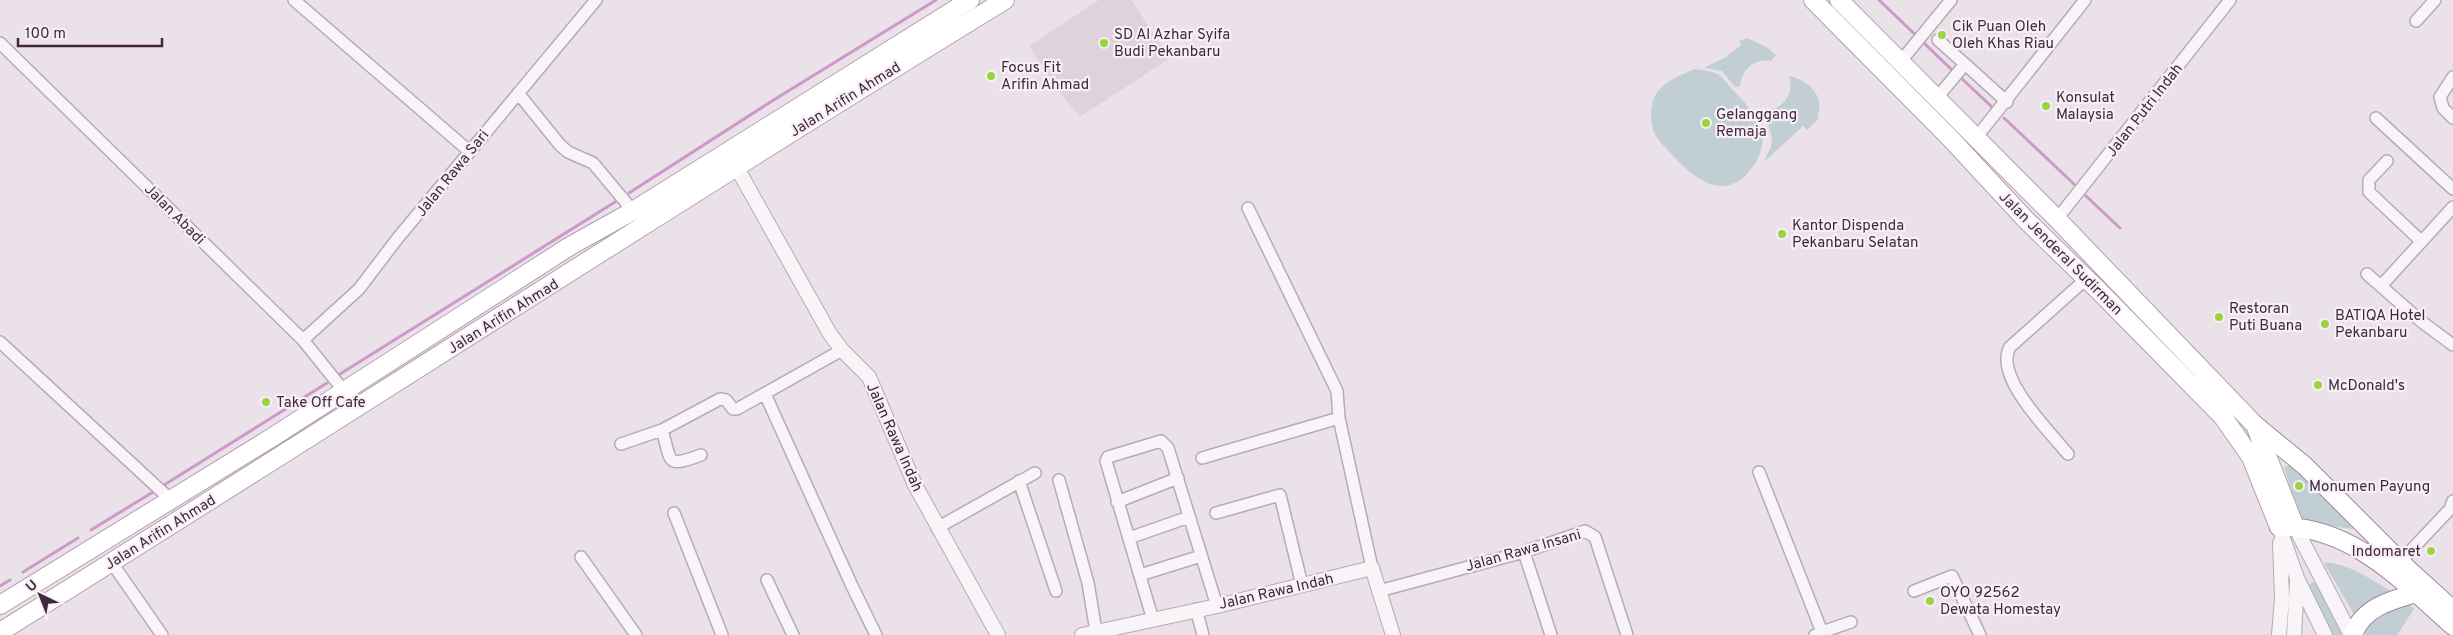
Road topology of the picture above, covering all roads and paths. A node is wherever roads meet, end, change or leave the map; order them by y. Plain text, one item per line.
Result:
1 (294, 0) edge
2 (596, 0) edge
3 (970, 0) edge
4 (1005, 0) edge
5 (1813, 0) edge
6 (1839, 0) edge
7 (1951, 0) edge
8 (2085, 0) edge
9 (2230, 0) edge
10 (2435, 0) edge
11 (2416, 21) dead end
12 (905, 40) junction
13 (1938, 40) dead end
14 (0, 43) edge
15 (914, 56) junction
16 (1901, 61) junction
17 (1965, 64) junction
18 (2453, 77) edge
19 (518, 93) junction
20 (1936, 99) junction
21 (2007, 102) junction
22 (2376, 118) dead end
23 (2453, 118) edge
24 (1976, 138) junction
25 (469, 151) junction
26 (2387, 161) dead end
27 (739, 172) junction
28 (2453, 189) edge
29 (2042, 205) junction
30 (2453, 206) edge
31 (1248, 208) dead end
32 (633, 211) junction
33 (2026, 220) junction
34 (2057, 220) junction
35 (2421, 241) junction
36 (2367, 274) dead end
37 (2086, 279) junction
38 (2381, 286) junction
39 (303, 340) junction
40 (0, 342) edge
41 (2453, 345) edge
42 (842, 350) junction
43 (344, 391) junction
44 (765, 394) junction
45 (1339, 418) junction
46 (2256, 425) junction
47 (662, 430) junction
48 (271, 438) junction
49 (621, 444) dead end
50 (2068, 454) dead end
51 (701, 455) dead end
52 (278, 458) junction
53 (1202, 458) dead end
54 (1759, 472) dead end
55 (1035, 474) dead end
56 (1178, 478) junction
57 (1060, 480) dead end
58 (1019, 481) junction
59 (170, 499) junction
60 (2453, 501) edge
61 (1116, 502) junction
62 (1216, 512) dead end
63 (674, 513) dead end
64 (1189, 517) junction
65 (2287, 527) junction
66 (937, 528) junction
67 (1129, 538) junction
68 (1524, 552) junction
69 (1201, 556) junction
70 (581, 557) dead end
71 (2401, 561) junction
72 (112, 562) junction
73 (1372, 568) junction
74 (1140, 575) junction
75 (2298, 578) junction
76 (767, 580) dead end
77 (1302, 585) junction
78 (1056, 591) dead end
79 (1379, 591) junction
80 (1914, 591) dead end
81 (2416, 593) junction
82 (0, 605) edge
83 (1217, 606) junction
84 (1196, 609) junction
85 (2453, 610) edge
86 (1153, 620) junction
87 (1851, 622) dead end
88 (2453, 626) edge
89 (0, 632) edge
90 (1089, 633) edge
91 (1819, 634) edge
92 (162, 635) edge
93 (636, 635) edge
94 (722, 635) edge
95 (793, 635) edge
96 (876, 635) edge
97 (998, 635) edge
98 (1203, 635) edge
99 (1393, 635) edge
100 (1551, 635) edge
101 (1627, 635) edge
102 (1980, 635) edge
103 (2279, 635) edge
104 (2294, 635) edge
105 (2325, 635) edge
106 (2352, 635) edge

1 - 25 street
2 - 19 street, Jalan Rawa Sari
3 - 12 main road, Jalan Arifin Ahmad
4 - 15 main road, Jalan Arifin Ahmad
5 - 33 main road, Jalan Jenderal Sudirman
6 - 16 main road, Jalan Jenderal Sudirman
7 - 16 street
8 - 21 street
9 - 34 street, Jalan Putri Indah
10 - 11 street
12 - 15 main road
12 - 32 main road, Jalan Arifin Ahmad
13 - 17 street
14 - 39 street, Jalan Abadi
15 - 27 main road, Jalan Arifin Ahmad
16 - 20 main road, Jalan Jenderal Sudirman
17 - 20 street
17 - 21 street
18 - 23 street
19 - 25 street, Jalan Rawa Sari
19 - 32 street
20 - 24 main road, Jalan Jenderal Sudirman
21 - 24 street
22 - 28 street
24 - 29 main road, Jalan Jenderal Sudirman
25 - 39 street, Jalan Rawa Sari
26 - 35 street
27 - 42 street, Jalan Rawa Indah
27 - 52 main road, Jalan Arifin Ahmad
29 - 33 main road
29 - 34 main road, Jalan Jenderal Sudirman
30 - 35 street
31 - 45 street
32 - 43 main road, Jalan Arifin Ahmad
33 - 37 main road, Jalan Jenderal Sudirman
34 - 46 main road, Jalan Jenderal Sudirman
35 - 38 street
36 - 38 street
37 - 50 street
37 - 65 main road, Jalan Jenderal Sudirman
38 - 41 street
39 - 43 street, Jalan Abadi
40 - 59 street
42 - 44 street
42 - 66 street, Jalan Rawa Indah
43 - 48 main road, Jalan Arifin Ahmad
44 - 47 street
44 - 96 street
45 - 53 street
45 - 73 street
46 - 65 main road, Jalan Jenderal Sudirman
46 - 71 main road
47 - 49 street
47 - 51 street
48 - 52 main road
48 - 59 main road, Jalan Arifin Ahmad
52 - 72 main road, Jalan Arifin Ahmad
54 - 91 street
55 - 58 street
56 - 61 street
56 - 61 street
56 - 64 street
57 - 90 street
58 - 66 street
58 - 78 street
59 - 82 main road, Jalan Arifin Ahmad
60 - 71 street
61 - 67 street
62 - 77 street
63 - 94 street
64 - 67 street
64 - 69 street
65 - 75 street
65 - 81 main road
65 - 103 street
65 - 106 street
66 - 97 street, Jalan Rawa Indah
67 - 74 street
68 - 79 street, Jalan Rawa Insani
68 - 100 street
68 - 101 street, Jalan Rawa Insani
69 - 74 street
69 - 83 street
70 - 93 street
71 - 85 main road
72 - 89 main road, Jalan Arifin Ahmad
72 - 92 street
73 - 77 street, Jalan Rawa Indah
73 - 79 street
74 - 86 street
75 - 104 street
75 - 105 street
76 - 95 street
77 - 83 street, Jalan Rawa Indah
79 - 99 street
80 - 102 street
81 - 88 main road
81 - 106 main road
83 - 84 street, Jalan Rawa Indah
84 - 86 street, Jalan Rawa Indah
84 - 98 street
86 - 90 street, Jalan Rawa Indah
87 - 91 street

